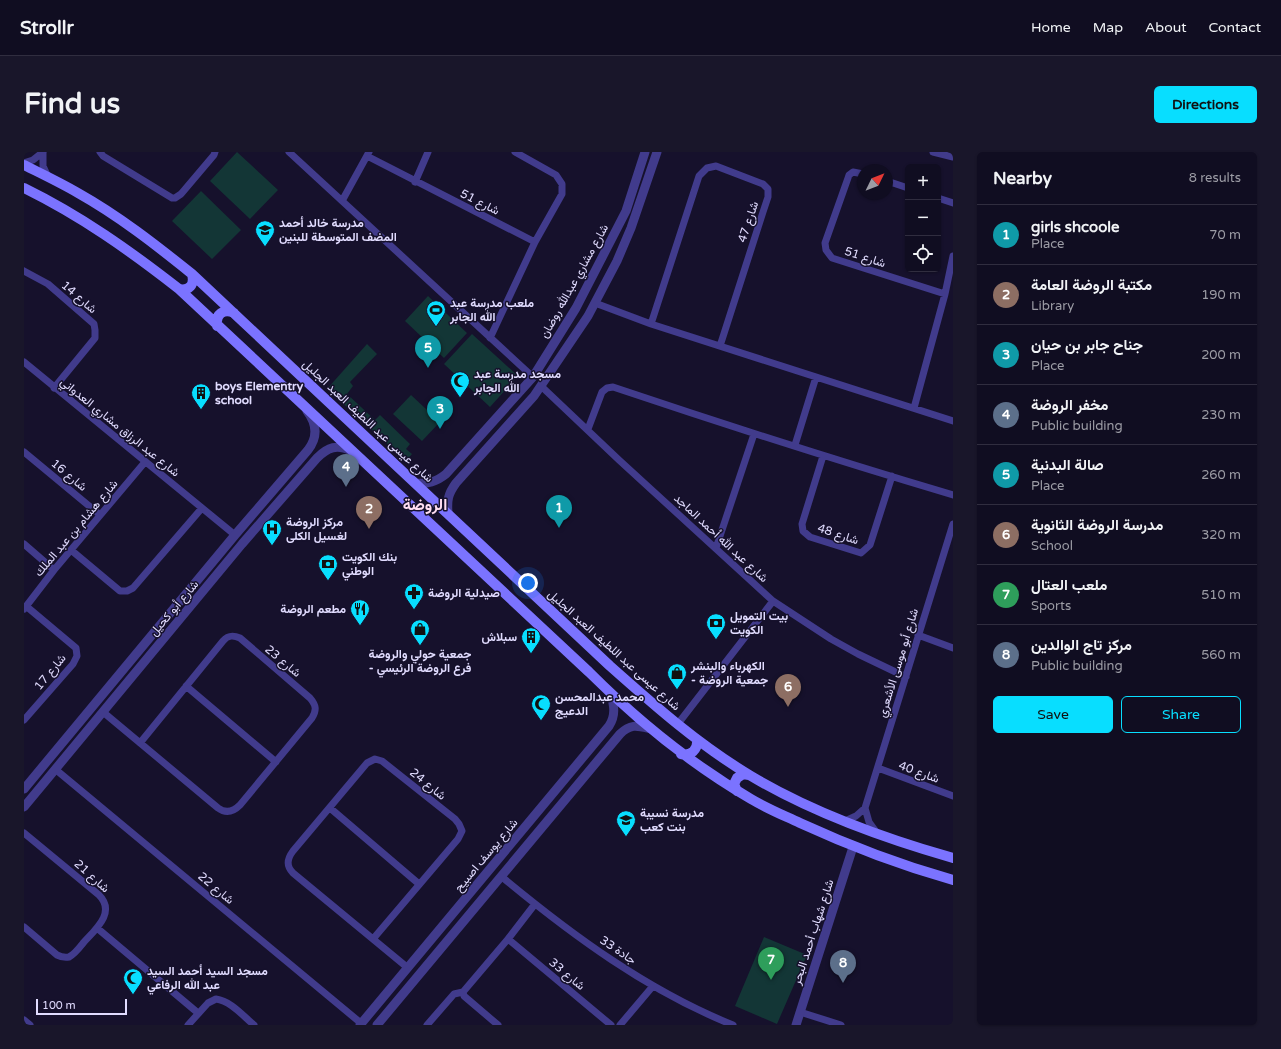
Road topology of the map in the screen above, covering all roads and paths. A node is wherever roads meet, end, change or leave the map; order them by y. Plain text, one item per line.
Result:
1 (43, 152) edge
2 (100, 152) edge
3 (215, 152) edge
4 (289, 152) edge
5 (428, 152) edge
6 (515, 152) edge
7 (646, 152) edge
8 (657, 152) edge
9 (933, 152) edge
10 (368, 154) edge
11 (953, 158) edge
12 (24, 164) edge
13 (857, 173) edge
14 (48, 177) junction
15 (416, 182) junction
16 (893, 183) edge
17 (905, 187) edge
18 (24, 188) edge
19 (941, 199) edge
20 (342, 201) junction
21 (953, 203) edge
22 (612, 238) junction
23 (535, 242) junction
24 (624, 245) junction
25 (604, 254) junction
26 (953, 256) edge
27 (617, 261) junction
28 (24, 272) edge
29 (192, 274) junction
30 (179, 289) junction
31 (945, 294) junction
32 (595, 303) junction
33 (234, 313) junction
34 (651, 324) junction
35 (217, 326) junction
36 (490, 338) junction
37 (720, 346) junction
38 (24, 362) edge
39 (816, 376) junction
40 (533, 377) junction
41 (542, 386) junction
42 (54, 388) junction
43 (304, 407) junction
44 (914, 408) junction
45 (953, 421) edge
46 (588, 429) junction
47 (483, 432) junction
48 (754, 434) junction
49 (494, 440) junction
50 (795, 445) junction
51 (24, 452) edge
52 (354, 452) junction
53 (305, 455) junction
54 (823, 456) junction
55 (145, 462) junction
56 (313, 462) junction
57 (892, 476) junction
58 (415, 483) junction
59 (953, 495) edge
60 (202, 508) junction
61 (448, 513) junction
62 (100, 515) junction
63 (953, 524) edge
64 (235, 535) junction
65 (24, 544) edge
66 (716, 548) junction
67 (71, 550) junction
68 (54, 570) junction
69 (773, 601) junction
70 (25, 607) edge
71 (918, 635) junction
72 (148, 640) junction
73 (156, 647) junction
74 (953, 648) edge
75 (138, 652) junction
76 (146, 659) junction
77 (906, 677) junction
78 (186, 686) junction
79 (611, 694) junction
80 (103, 712) junction
81 (24, 720) edge
82 (677, 725) junction
83 (651, 730) junction
84 (697, 740) junction
85 (140, 742) junction
86 (681, 754) junction
87 (276, 762) junction
88 (578, 763) junction
89 (878, 768) junction
90 (56, 769) junction
91 (589, 770) junction
92 (750, 775) junction
93 (567, 776) junction
94 (577, 785) junction
95 (24, 788) edge
96 (737, 791) junction
97 (34, 795) junction
98 (953, 796) edge
99 (24, 807) edge
100 (330, 808) junction
101 (865, 808) junction
102 (845, 821) junction
103 (24, 833) edge
104 (877, 833) junction
105 (853, 847) junction
106 (953, 858) edge
107 (502, 877) junction
108 (953, 880) edge
109 (419, 884) junction
110 (535, 904) junction
111 (24, 927) edge
112 (97, 928) junction
113 (373, 939) junction
114 (508, 939) junction
115 (408, 968) junction
116 (653, 986) junction
117 (463, 992) junction
118 (800, 1012) junction
119 (198, 1013) junction
120 (24, 1020) edge
121 (717, 1022) edge
122 (361, 1024) edge
123 (30, 1025) edge
124 (188, 1025) edge
125 (254, 1025) edge
126 (377, 1025) edge
127 (427, 1025) edge
128 (498, 1025) edge
129 (611, 1025) edge
130 (620, 1025) edge
131 (733, 1025) edge
132 (796, 1025) edge
133 (841, 1025) edge

1 - 12 street
1 - 14 street
2 - 3 street
4 - 20 street
5 - 15 street
6 - 23 street
7 - 22 street, شارع مشاري عبدالله روضان
8 - 24 street
9 - 11 street
10 - 15 street, شارع 51
10 - 20 street
12 - 14 main road, شارع عيسى عبد اللطيف العبد الجليل
13 - 31 street, شارع 51
14 - 29 main road, شارع عيسى عبد اللطيف العبد الجليل
15 - 23 street, شارع 51
16 - 17 street
18 - 30 main road
19 - 21 street
20 - 36 street
22 - 24 street
22 - 25 street, شارع مشاري عبدالله روضان
23 - 36 street
24 - 27 street
25 - 27 street
25 - 40 street, شارع مشاري عبدالله روضان
26 - 31 street
27 - 32 street
28 - 42 street, شارع 14
29 - 30 main road
29 - 33 main road, شارع عيسى عبد اللطيف العبد الجليل
30 - 35 main road
31 - 44 street
32 - 34 street
32 - 41 street
33 - 35 main road
33 - 58 main road, شارع عيسى عبد اللطيف العبد الجليل
34 - 37 street
34 - 37 street, شارع 47
35 - 43 main road
36 - 40 street
37 - 39 street
38 - 42 street, شارع عبد الرزاق مشاري العدواني
39 - 44 street
39 - 50 street
40 - 47 street, شارع مشاري عبدالله روضان
41 - 46 street, شارع عبد الله أحمد الماجد
41 - 49 street
42 - 55 street, شارع عبد الرزاق مشاري العدواني
43 - 52 main road
43 - 53 street, شارع أبو كحيل
44 - 45 street
46 - 48 street
46 - 66 street, شارع عبد الله أحمد الماجد
47 - 49 street
47 - 58 street, شارع مشاري عبدالله روضان
48 - 50 street
48 - 66 street
49 - 61 street
50 - 54 street
51 - 62 street, شارع 16
52 - 56 street, شارع أبو كحيل
52 - 79 main road
53 - 56 street
53 - 64 street, شارع أبو كحيل
54 - 57 street
54 - 57 street, شارع 48
55 - 60 street, شارع عبد الرزاق مشاري العدواني
55 - 62 street, شارع هشام بن عبد الملك
56 - 73 street, شارع أبو كحيل
57 - 59 street
58 - 61 main road, شارع عيسى عبد اللطيف العبد الجليل
60 - 64 street, شارع عبد الرزاق مشاري العدواني
60 - 67 street
61 - 82 main road, شارع عيسى عبد اللطيف العبد الجليل
62 - 67 street, شارع هشام بن عبد الملك
63 - 71 street, شارع أبو موسى الأشعري
64 - 72 street, شارع أبو كحيل
65 - 68 street
66 - 69 street, شارع عبد الله أحمد الماجد
67 - 68 street, شارع هشام بن عبد الملك
68 - 70 street, شارع هشام بن عبد الملك
69 - 77 street, شارع عبد الله أحمد الماجد
69 - 82 street
70 - 81 street, شارع 17
71 - 74 street
71 - 77 street, شارع أبو موسى الأشعري
72 - 73 street
72 - 75 street, شارع أبو كحيل
73 - 76 street, شارع أبو كحيل
75 - 76 street
75 - 95 street, شارع أبو كحيل
76 - 80 street, شارع أبو كحيل
77 - 89 street, شارع أبو موسى الأشعري
78 - 85 street, شارع 23
78 - 87 street
78 - 87 street, شارع 23
79 - 83 main road
79 - 88 street, شارع يوسف اصبيح
80 - 85 street, شارع 23
80 - 90 street, شارع أبو كحيل
82 - 84 main road, شارع عيسى عبد اللطيف العبد الجليل
83 - 86 main road
83 - 91 street
84 - 86 main road
84 - 92 main road, شارع عيسى عبد اللطيف العبد الجليل
85 - 87 street, شارع 23
86 - 96 main road
88 - 91 street
88 - 93 street, شارع يوسف اصبيح
89 - 98 street, شارع 40
89 - 101 street, شارع أبو موسى الأشعري
90 - 97 street, شارع أبو كحيل
90 - 122 street, شارع 22
91 - 94 street
92 - 96 main road
92 - 102 main road, شارع عيسى عبد اللطيف العبد الجليل
93 - 94 street
93 - 115 street, شارع يوسف اصبيح
94 - 107 street
95 - 97 street
96 - 105 main road
97 - 99 street, شارع أبو كحيل
100 - 109 street
100 - 109 street, شارع 24
100 - 113 street, شارع 24
101 - 102 street
101 - 104 street
102 - 104 main road, شارع عيسى عبد اللطيف العبد الجليل
103 - 112 street, شارع 21
104 - 106 main road, شارع عيسى عبد اللطيف العبد الجليل
105 - 108 main road
105 - 118 street, شارع شهاب أحمد البحر
107 - 110 street, جادة 33
107 - 126 street
109 - 113 street, شارع 24
110 - 114 street
110 - 116 street, جادة 33
111 - 112 street, شارع 21
112 - 119 street
113 - 115 street, شارع 24
114 - 117 street
114 - 129 street, شارع 33
115 - 122 street, شارع يوسف اصبيح
116 - 121 street, جادة 33
116 - 130 street
117 - 127 street
117 - 128 street
118 - 132 street, شارع شهاب أحمد البحر
118 - 133 street
119 - 124 street
119 - 125 street
120 - 123 street
121 - 131 street, جادة 33

